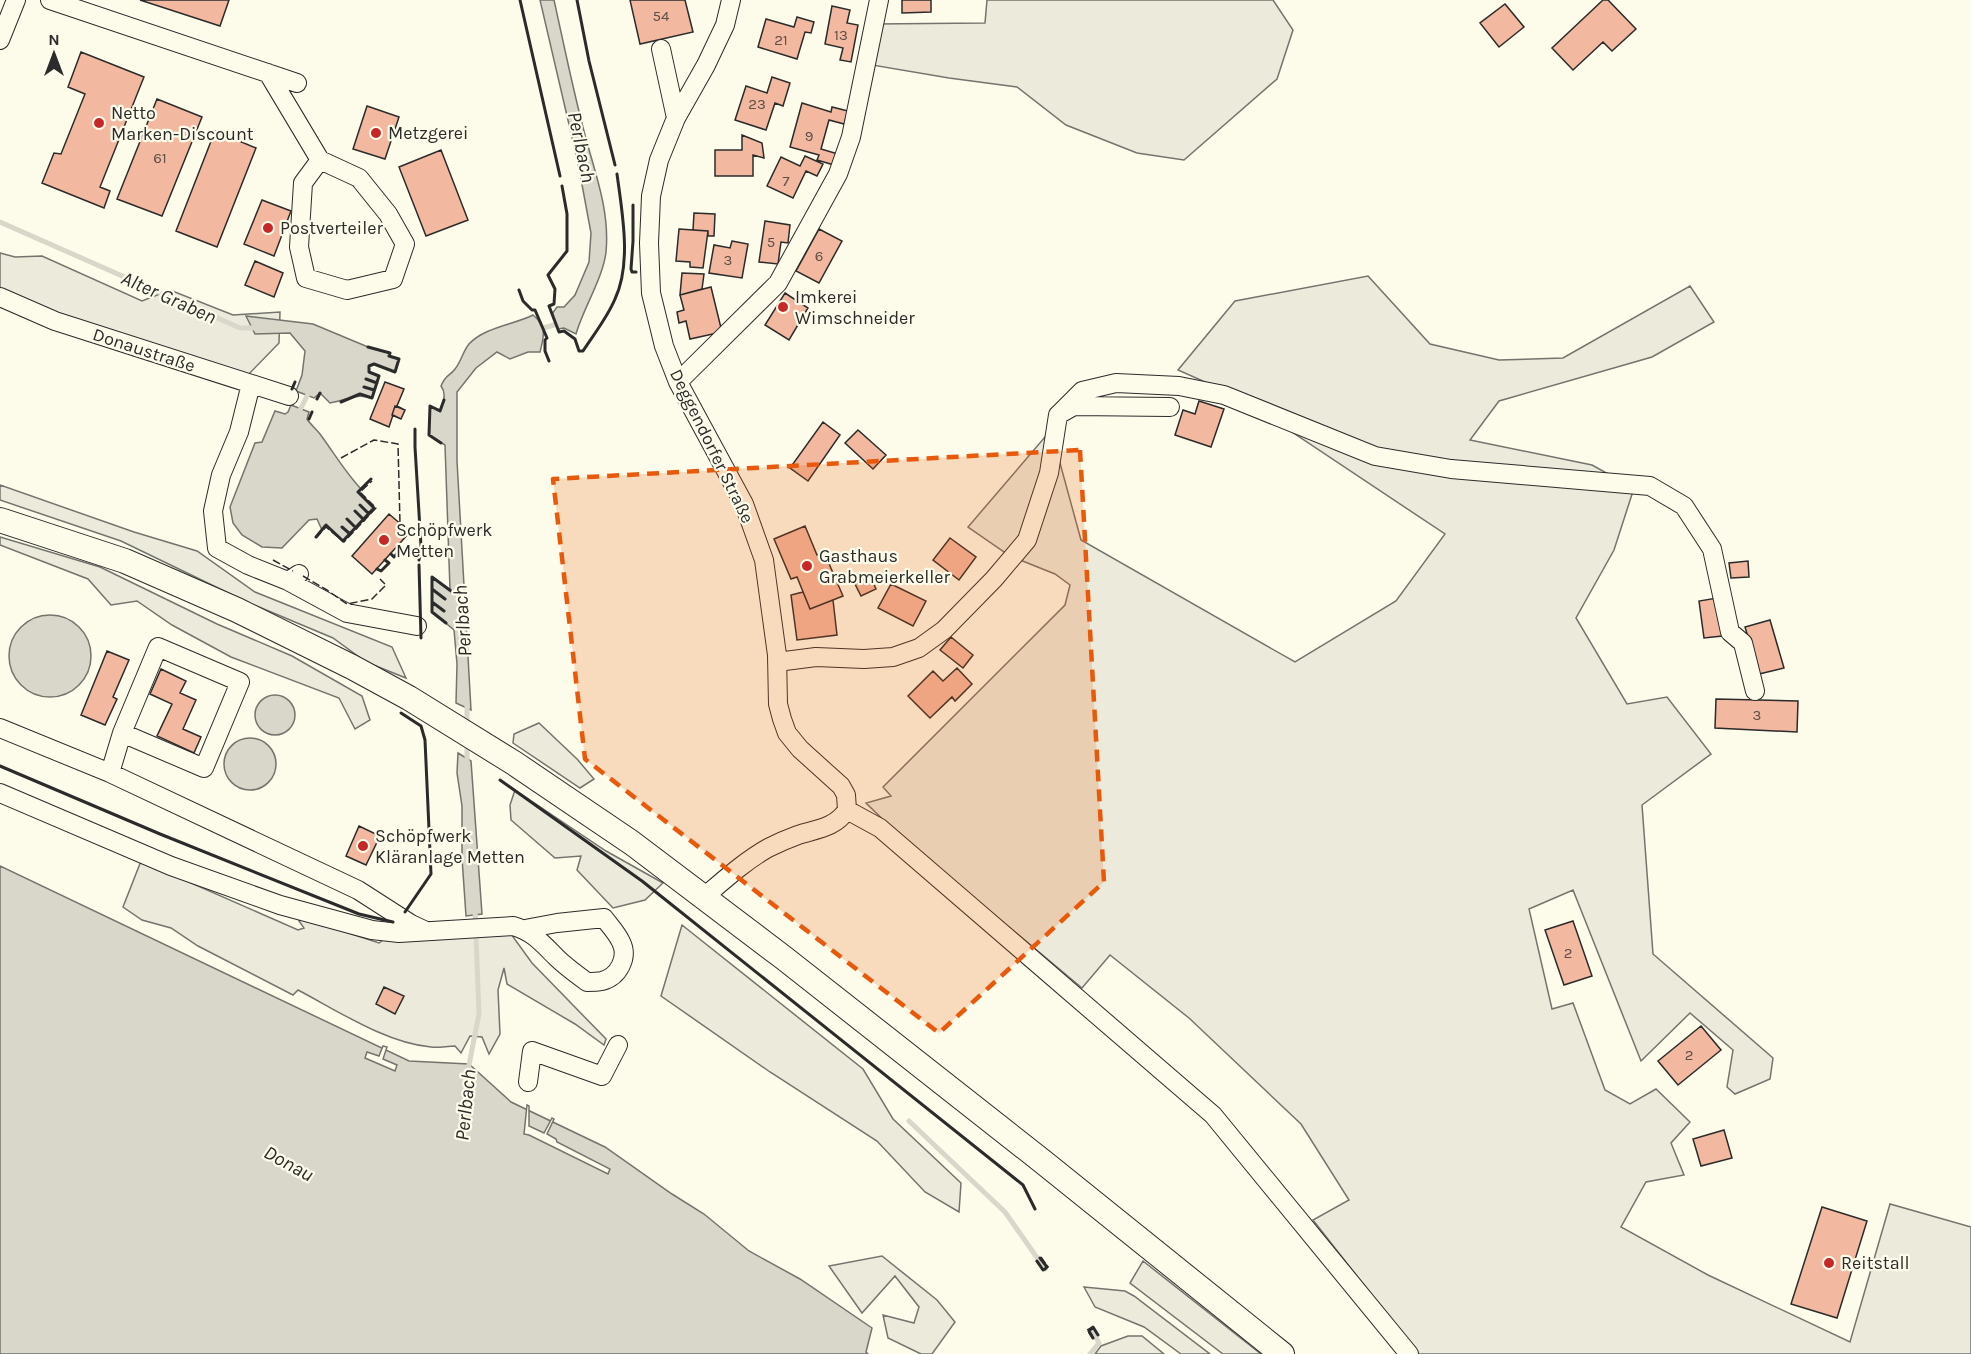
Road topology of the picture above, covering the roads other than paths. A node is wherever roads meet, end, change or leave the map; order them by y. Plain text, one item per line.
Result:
1 (16, 0) edge
2 (50, 0) edge
3 (731, 0) edge
4 (879, 0) edge
5 (0, 40) edge
6 (661, 49) dead end
7 (268, 73) junction
8 (297, 83) dead end
9 (676, 118) junction
10 (320, 160) junction
11 (0, 297) edge
12 (678, 382) junction
13 (252, 384) junction
14 (289, 396) dead end
15 (1170, 407) dead end
16 (1058, 415) junction
17 (0, 520) edge
18 (417, 626) dead end
19 (777, 662) junction
20 (1755, 690) dead end
21 (0, 728) edge
22 (122, 733) junction
23 (110, 772) junction
24 (0, 793) edge
25 (847, 810) junction
26 (704, 897) junction
27 (519, 928) junction
28 (430, 933) junction
29 (618, 1045) dead end
30 (528, 1082) dead end
31 (1282, 1354) edge
32 (1409, 1354) edge

1 - 5 street
2 - 7 street
3 - 9 street, Deggendorfer Straße
4 - 12 street
6 - 9 street
7 - 8 street
7 - 10 street
9 - 12 street, Deggendorfer Straße
10 - 10 street
11 - 13 street, Donaustraße
12 - 19 street, Deggendorfer Straße
13 - 14 street, Donaustraße
13 - 18 street
15 - 16 street
16 - 19 street
16 - 20 street
17 - 26 main road
19 - 25 street, Deggendorfer Straße
21 - 23 street
22 - 22 street
22 - 23 street
23 - 28 street
24 - 28 street
25 - 26 street
25 - 32 street
26 - 31 main road
27 - 27 street
27 - 28 street
29 - 30 street

